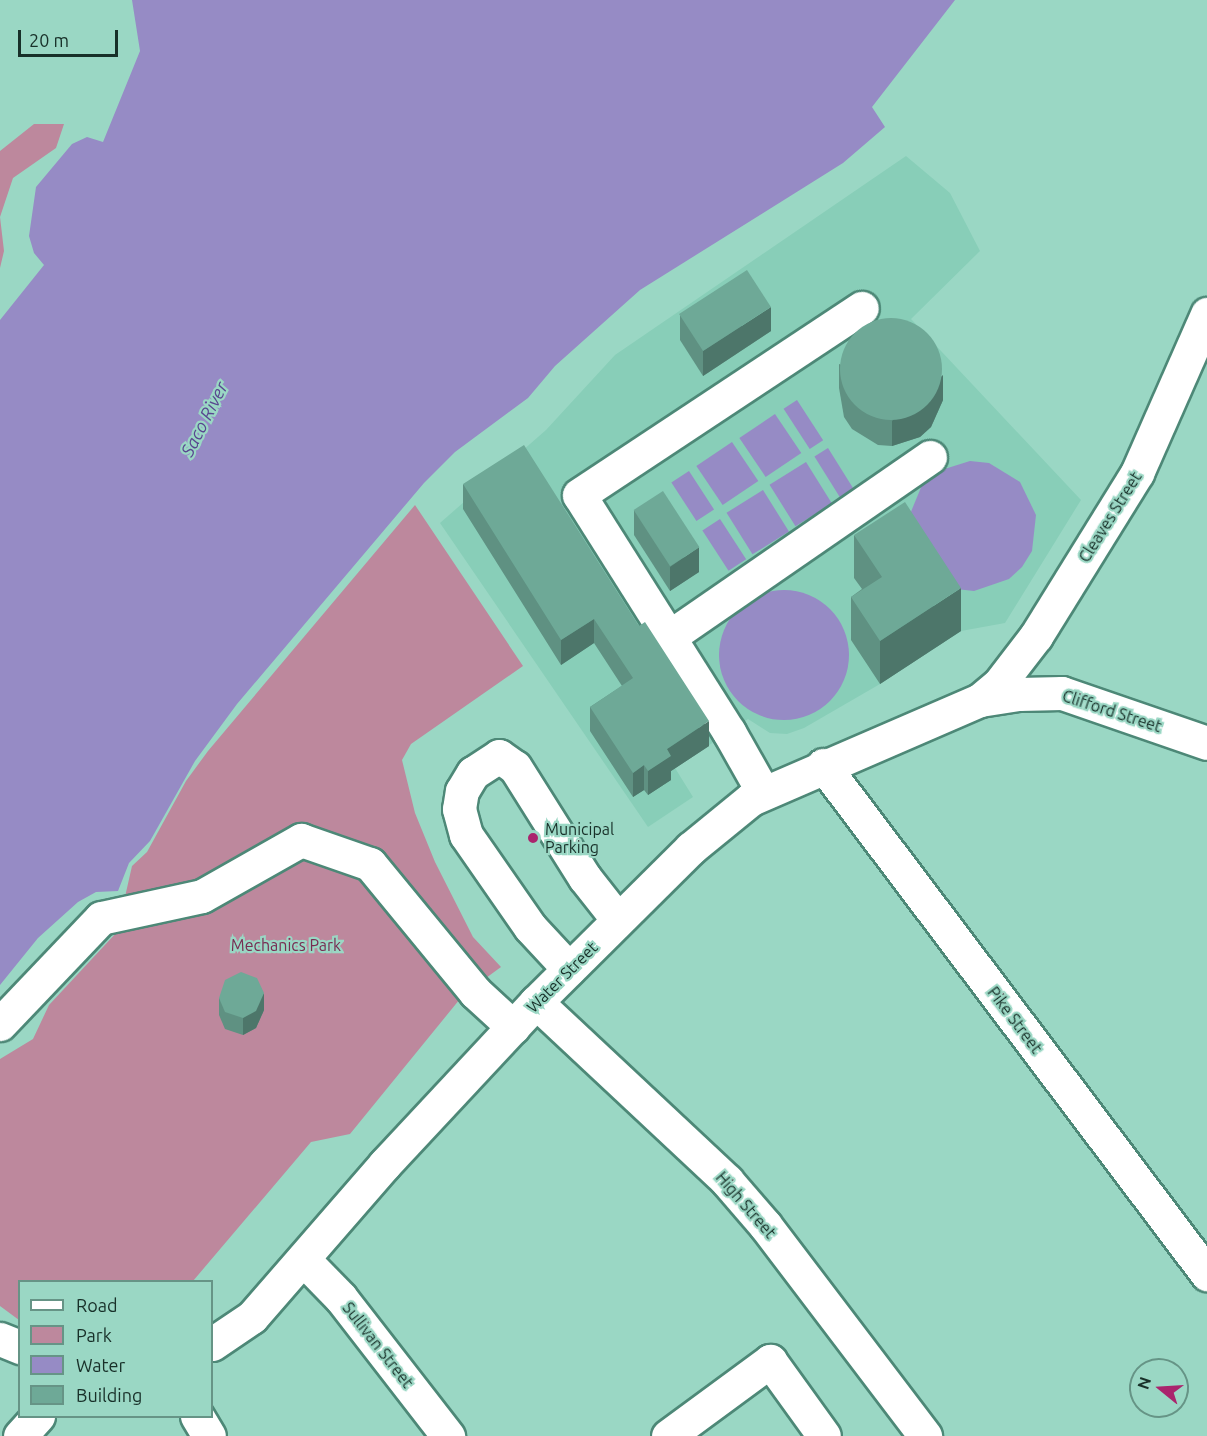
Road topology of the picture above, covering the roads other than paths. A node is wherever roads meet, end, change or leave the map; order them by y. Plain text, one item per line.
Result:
1 (862, 308) dead end
2 (1207, 314) edge
3 (930, 457) dead end
4 (669, 636) junction
5 (980, 700) junction
6 (1207, 743) edge
7 (823, 765) junction
8 (763, 792) junction
9 (618, 920) junction
10 (569, 969) junction
11 (536, 1002) junction
12 (0, 1024) edge
13 (513, 1027) junction
14 (303, 1259) junction
15 (1207, 1274) edge
16 (0, 1339) edge
17 (213, 1343) edge
18 (18, 1346) edge
19 (36, 1418) edge
20 (197, 1418) edge
21 (20, 1436) edge
22 (209, 1436) edge
23 (448, 1436) edge
24 (668, 1436) edge
25 (824, 1436) edge
26 (925, 1436) edge

1 - 4 street
2 - 5 street, Cleaves Street
3 - 4 street
4 - 8 street
5 - 6 street, Clifford Street
5 - 7 street, Water Street
7 - 8 street, Water Street
7 - 15 street, Pike Street
8 - 9 street, Water Street
9 - 10 street, Water Street
9 - 10 street
10 - 11 street, Water Street
11 - 13 street, Water Street
11 - 26 street, High Street
12 - 13 street
13 - 14 street, Water Street
14 - 17 street, Water Street
14 - 23 street, Sullivan Street
16 - 18 street
19 - 21 street
20 - 22 street
24 - 25 street

